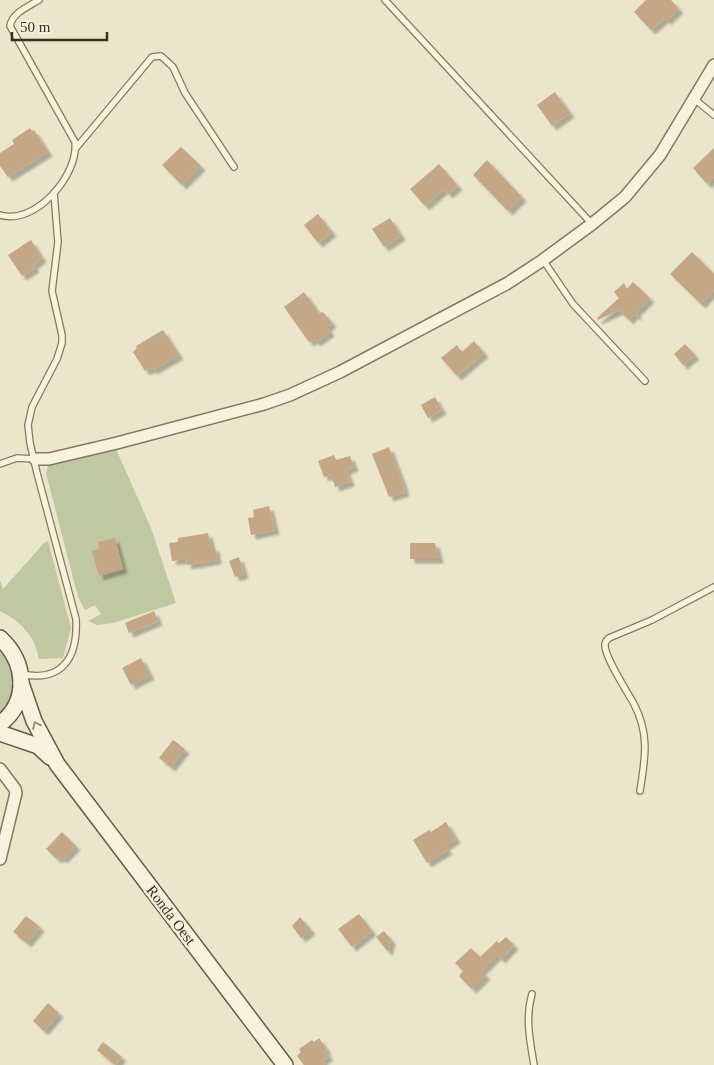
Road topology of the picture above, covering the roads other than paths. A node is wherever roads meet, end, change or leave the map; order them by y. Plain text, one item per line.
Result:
1 (39, 0) edge
2 (385, 0) edge
3 (714, 64) edge
4 (693, 98) junction
5 (714, 114) edge
6 (76, 148) junction
7 (234, 167) dead end
8 (54, 194) junction
9 (0, 215) edge
10 (592, 224) junction
11 (543, 260) junction
12 (646, 381) dead end
13 (35, 459) junction
14 (0, 464) edge
15 (714, 587) edge
16 (0, 638) edge
17 (21, 678) junction
18 (0, 724) edge
19 (0, 733) edge
20 (58, 764) junction
21 (0, 769) edge
22 (640, 791) dead end
23 (0, 859) edge
24 (532, 994) dead end
25 (285, 1065) edge
26 (534, 1065) edge

1 - 6 lane
2 - 10 lane
3 - 4 street
4 - 5 lane
4 - 10 street
6 - 7 lane
6 - 8 lane
8 - 9 lane
8 - 13 lane
10 - 11 street
11 - 12 lane
11 - 13 street
13 - 14 lane
13 - 17 lane
15 - 22 lane
16 - 17 main road, Ronda Oest
17 - 18 main road
20 -> 17 main road, Ronda Oest
19 - 20 main road, Ronda Oest
20 - 25 main road, Ronda Oest
21 - 23 street
24 - 26 lane

